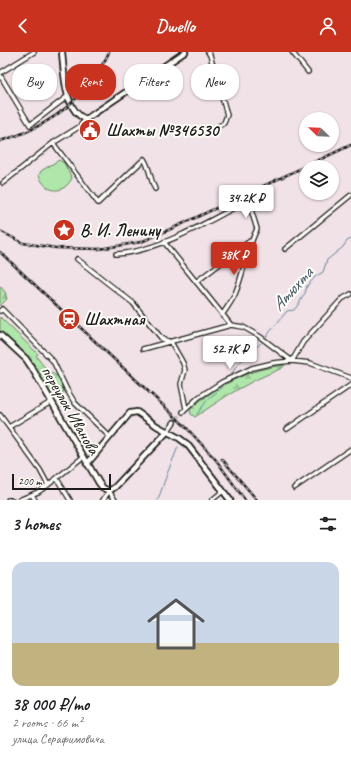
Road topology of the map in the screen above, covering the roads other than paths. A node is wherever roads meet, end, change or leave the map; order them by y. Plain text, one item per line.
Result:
1 (32, 52) edge
2 (62, 52) edge
3 (185, 52) edge
4 (208, 52) edge
5 (292, 52) edge
6 (308, 72) dead end
7 (0, 74) edge
8 (65, 80) edge
9 (65, 98) edge
10 (70, 100) edge
11 (86, 119) junction
12 (208, 132) dead end
13 (53, 143) junction
14 (3, 183) dead end
15 (155, 189) dead end
16 (351, 195) edge
17 (251, 240) junction
18 (164, 242) junction
19 (285, 249) dead end
20 (116, 254) dead end
21 (77, 259) dead end
22 (196, 282) junction
23 (351, 294) edge
24 (0, 311) edge
25 (222, 315) junction
26 (231, 325) junction
27 (0, 335) edge
28 (171, 342) junction
29 (143, 350) dead end
30 (292, 361) junction
31 (351, 378) edge
32 (351, 385) edge
33 (51, 402) junction
34 (186, 408) junction
35 (183, 412) tunnel mouth
36 (0, 415) edge
37 (174, 422) tunnel mouth
38 (9, 427) junction
39 (287, 429) dead end
40 (167, 432) junction
41 (110, 437) junction
42 (351, 449) edge
43 (83, 457) junction
44 (87, 464) junction
45 (57, 479) junction
46 (48, 485) junction
47 (294, 488) dead end
48 (109, 491) junction
49 (223, 491) junction
50 (32, 495) junction
51 (8, 500) edge
52 (12, 500) edge
53 (19, 500) edge
54 (36, 500) edge
55 (70, 500) edge
56 (103, 500) edge
57 (115, 500) edge
58 (212, 500) edge
59 (230, 500) edge

1 - 7 street
2 - 8 main road
3 - 11 main road
4 - 12 street
5 - 6 street
7 - 9 street
10 - 11 main road
11 - 13 street
13 - 14 street
13 - 15 street
16 - 19 street
17 - 18 street
17 - 22 street
17 - 25 street
18 - 20 street
18 - 22 street
21 - 28 street
22 - 25 street
23 - 30 street
24 - 41 street
25 - 26 street
26 - 28 street
26 - 30 street
27 - 33 main road, переулок Иванова
28 - 29 street
28 - 34 street
30 - 31 street
30 - 34 street
32 - 39 street
33 - 38 street
33 - 43 main road, переулок Иванова
34 - 35 street
36 - 38 street
37 - 40 street
38 - 46 street
40 - 41 main road
40 - 48 main road
40 - 49 main road
41 - 44 main road
42 - 47 street
43 - 44 main road, переулок Иванова
43 - 45 street
44 - 48 main road, переулок Иванова
45 - 46 street
45 - 55 street
46 - 50 street
48 - 56 street
48 - 57 street, переулок Иванова
49 - 58 street
49 - 59 main road
50 - 53 street
50 - 54 street
51 - 52 street

